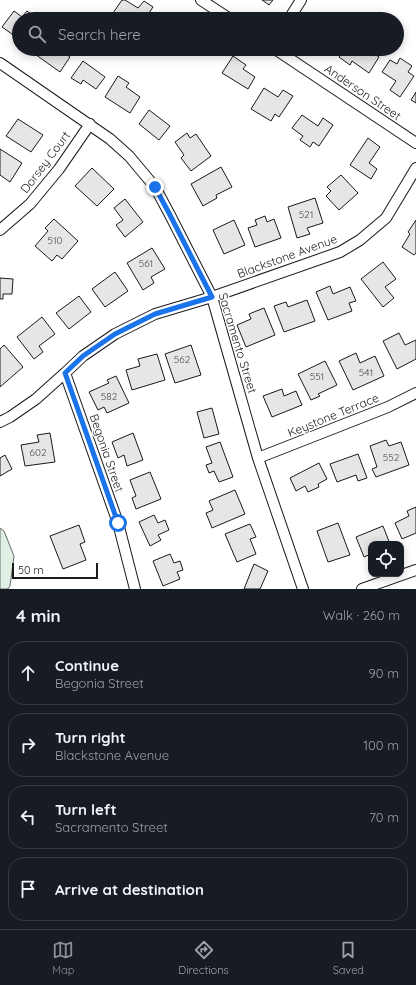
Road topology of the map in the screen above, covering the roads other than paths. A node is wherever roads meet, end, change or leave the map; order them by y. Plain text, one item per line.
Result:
1 (201, 0) edge
2 (301, 0) edge
3 (219, 12) edge
4 (293, 12) edge
5 (286, 56) edge
6 (0, 63) edge
7 (90, 124) junction
8 (416, 143) edge
9 (416, 168) edge
10 (0, 230) edge
11 (212, 297) junction
12 (65, 373) junction
13 (416, 393) edge
14 (0, 422) edge
15 (258, 458) junction
16 (416, 570) edge
17 (135, 589) edge
18 (303, 589) edge
19 (362, 589) edge

1 - 3 street
2 - 4 street
5 - 8 street, Anderson Street
6 - 7 street, Sacramento Street
7 - 10 street, Dorsey Court
7 - 11 street, Sacramento Street
9 - 11 street, Blackstone Avenue
11 - 12 street, Blackstone Avenue
11 - 15 street, Sacramento Street
12 - 14 street, Blackstone Avenue
12 - 17 street, Begonia Street
13 - 15 street, Keystone Terrace
15 - 18 street, Sacramento Street
16 - 19 street

